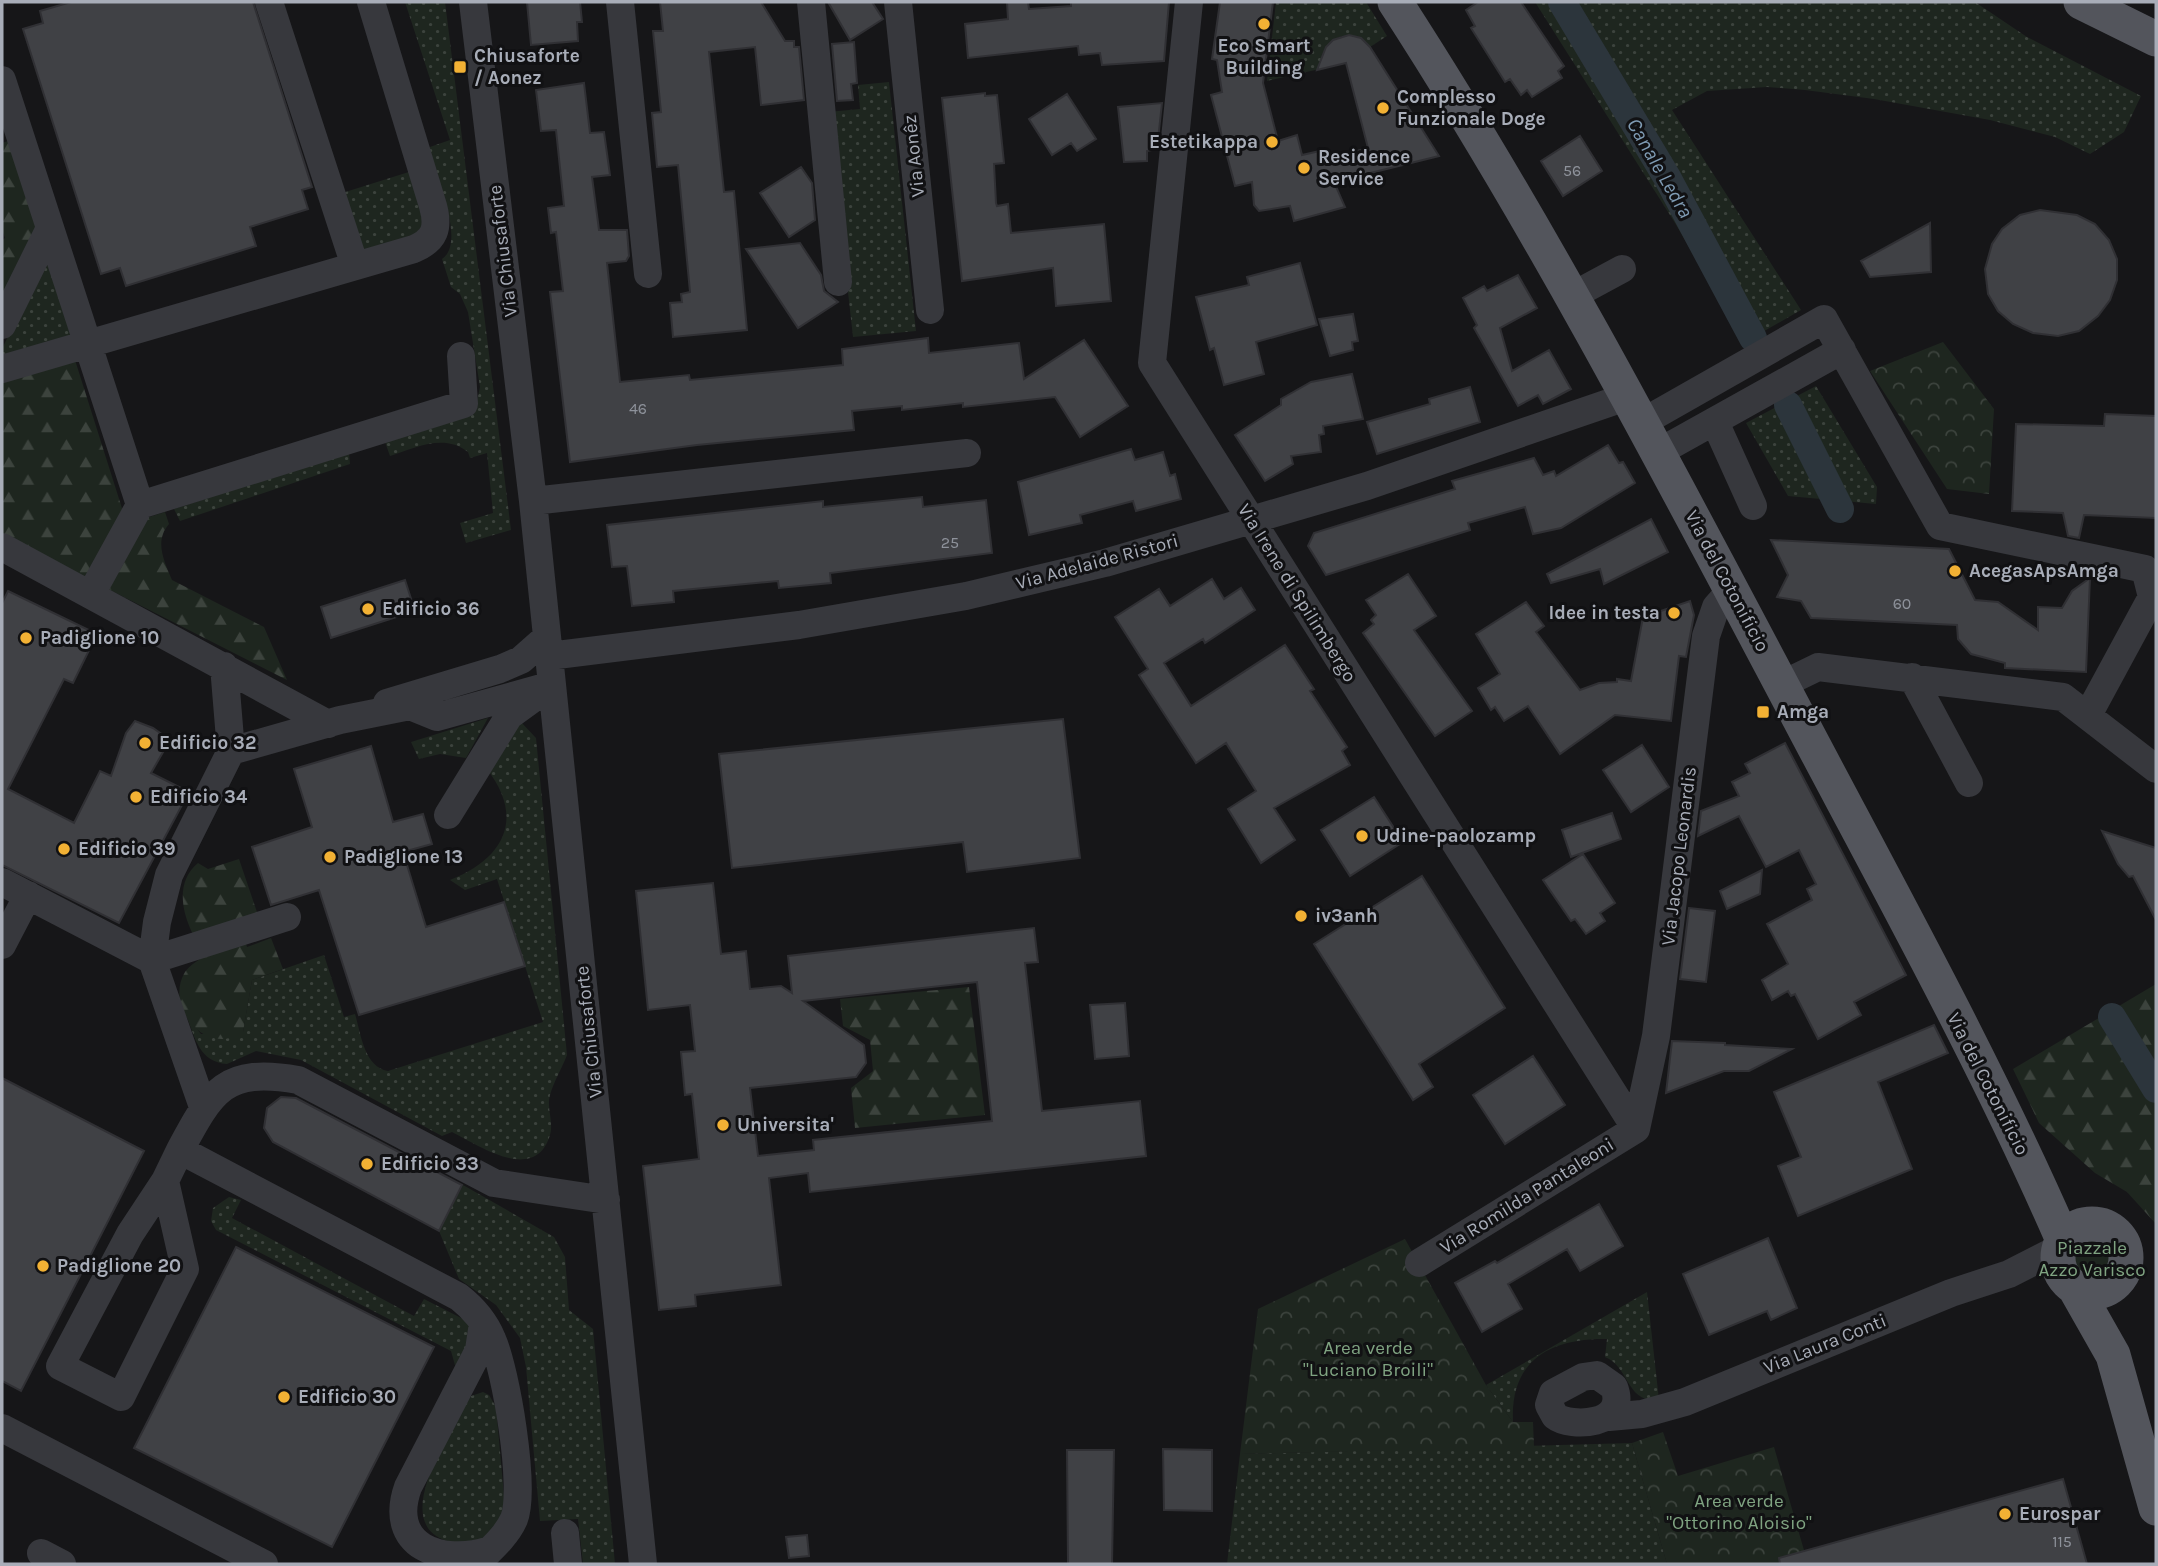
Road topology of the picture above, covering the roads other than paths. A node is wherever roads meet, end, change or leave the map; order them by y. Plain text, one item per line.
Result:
1 (269, 2) edge
2 (370, 2) edge
3 (473, 2) edge
4 (620, 2) edge
5 (811, 2) edge
6 (898, 2) edge
7 (1189, 2) edge
8 (1395, 2) edge
9 (2081, 2) edge
10 (2156, 39) edge
11 (2, 80) edge
12 (8, 126) edge
13 (50, 228) junction
14 (355, 266) junction
15 (1622, 269) dead end
16 (648, 274) dead end
17 (838, 282) dead end
18 (1572, 296) junction
19 (930, 310) dead end
20 (2, 326) edge
21 (88, 346) junction
22 (1842, 350) junction
23 (461, 356) dead end
24 (2, 369) edge
25 (1636, 409) junction
26 (1715, 422) junction
27 (1659, 452) junction
28 (967, 453) dead end
29 (533, 500) junction
30 (140, 505) junction
31 (1753, 506) dead end
32 (1250, 519) junction
33 (2, 547) edge
34 (1731, 590) junction
35 (91, 594) junction
36 (548, 647) junction
37 (224, 666) junction
38 (1912, 677) junction
39 (552, 685) junction
40 (1782, 685) junction
41 (2088, 715) junction
42 (334, 722) junction
43 (231, 751) junction
44 (2156, 769) edge
45 (1969, 783) dead end
46 (448, 815) dead end
47 (2, 882) edge
48 (28, 895) junction
49 (287, 917) dead end
50 (2, 945) edge
51 (152, 960) junction
52 (203, 1107) junction
53 (1636, 1129) junction
54 (180, 1150) junction
55 (2034, 1173) junction
56 (165, 1181) junction
57 (606, 1200) junction
58 (2100, 1225) junction
59 (2064, 1262) junction
60 (1419, 1264) dead end
61 (2119, 1279) junction
62 (483, 1323) junction
63 (2113, 1355) junction
64 (1613, 1406) dead end
65 (2, 1428) edge
66 (2156, 1508) edge
67 (565, 1533) dead end
68 (235, 1557) edge
69 (483, 1557) edge
70 (264, 1564) edge
71 (568, 1564) edge
72 (643, 1564) edge

1 - 14 street
2 - 14 street
3 - 29 street, Via Chiusaforte
4 - 16 street
5 - 17 street
6 - 19 street, Via Aonêz
7 - 32 street, Via Irene di Spilimbergo
8 - 18 main road, Via del Cotonificio
9 - 10 main road
11 - 12 street
12 - 13 street
13 - 20 street
13 - 21 street
14 - 21 street
15 - 18 street
18 - 25 main road, Via del Cotonificio
21 - 24 street
21 - 30 street
22 - 25 street, Via Adelaide Ristori
22 - 26 street
22 - 41 street
23 - 30 street
25 - 27 main road, Via del Cotonificio
25 - 32 street, Via Adelaide Ristori
26 - 27 street
26 - 31 street
27 - 34 main road, Via del Cotonificio
28 - 29 street
29 - 36 street, Via Chiusaforte
30 - 35 street
32 - 36 street, Via Adelaide Ristori
32 - 53 street, Via Irene di Spilimbergo
33 - 35 street
34 - 40 main road, Via del Cotonificio
34 - 53 street, Via Jacopo Leonardis
35 - 37 street
36 - 39 street, Via Chiusaforte
36 - 42 street
37 - 42 street
37 - 43 street
38 - 40 street
38 - 41 street
38 - 45 street
39 - 42 street
39 - 46 street
39 - 57 street, Via Chiusaforte
40 - 55 main road, Via del Cotonificio
41 - 44 street
42 - 43 street
43 - 51 street
47 - 48 street
48 - 50 street
48 - 51 street
49 - 51 street
51 - 52 street
52 - 54 street
52 - 57 street
53 - 60 street, Via Romilda Pantaleoni
54 - 56 street
54 - 62 street
55 - 58 main road, Via del Cotonificio
55 - 59 main road, Via del Cotonificio
56 - 56 street
57 - 72 street, Via Chiusaforte
58 - 59 main road
58 - 61 main road
59 - 61 main road
59 - 63 main road, Via del Cotonificio
59 - 64 street, Via Laura Conti
61 - 63 main road, Via del Cotonificio
62 - 69 street
62 - 69 street
63 - 66 main road, Via del Cotonificio
65 - 68 street
67 - 71 street
68 - 70 street

